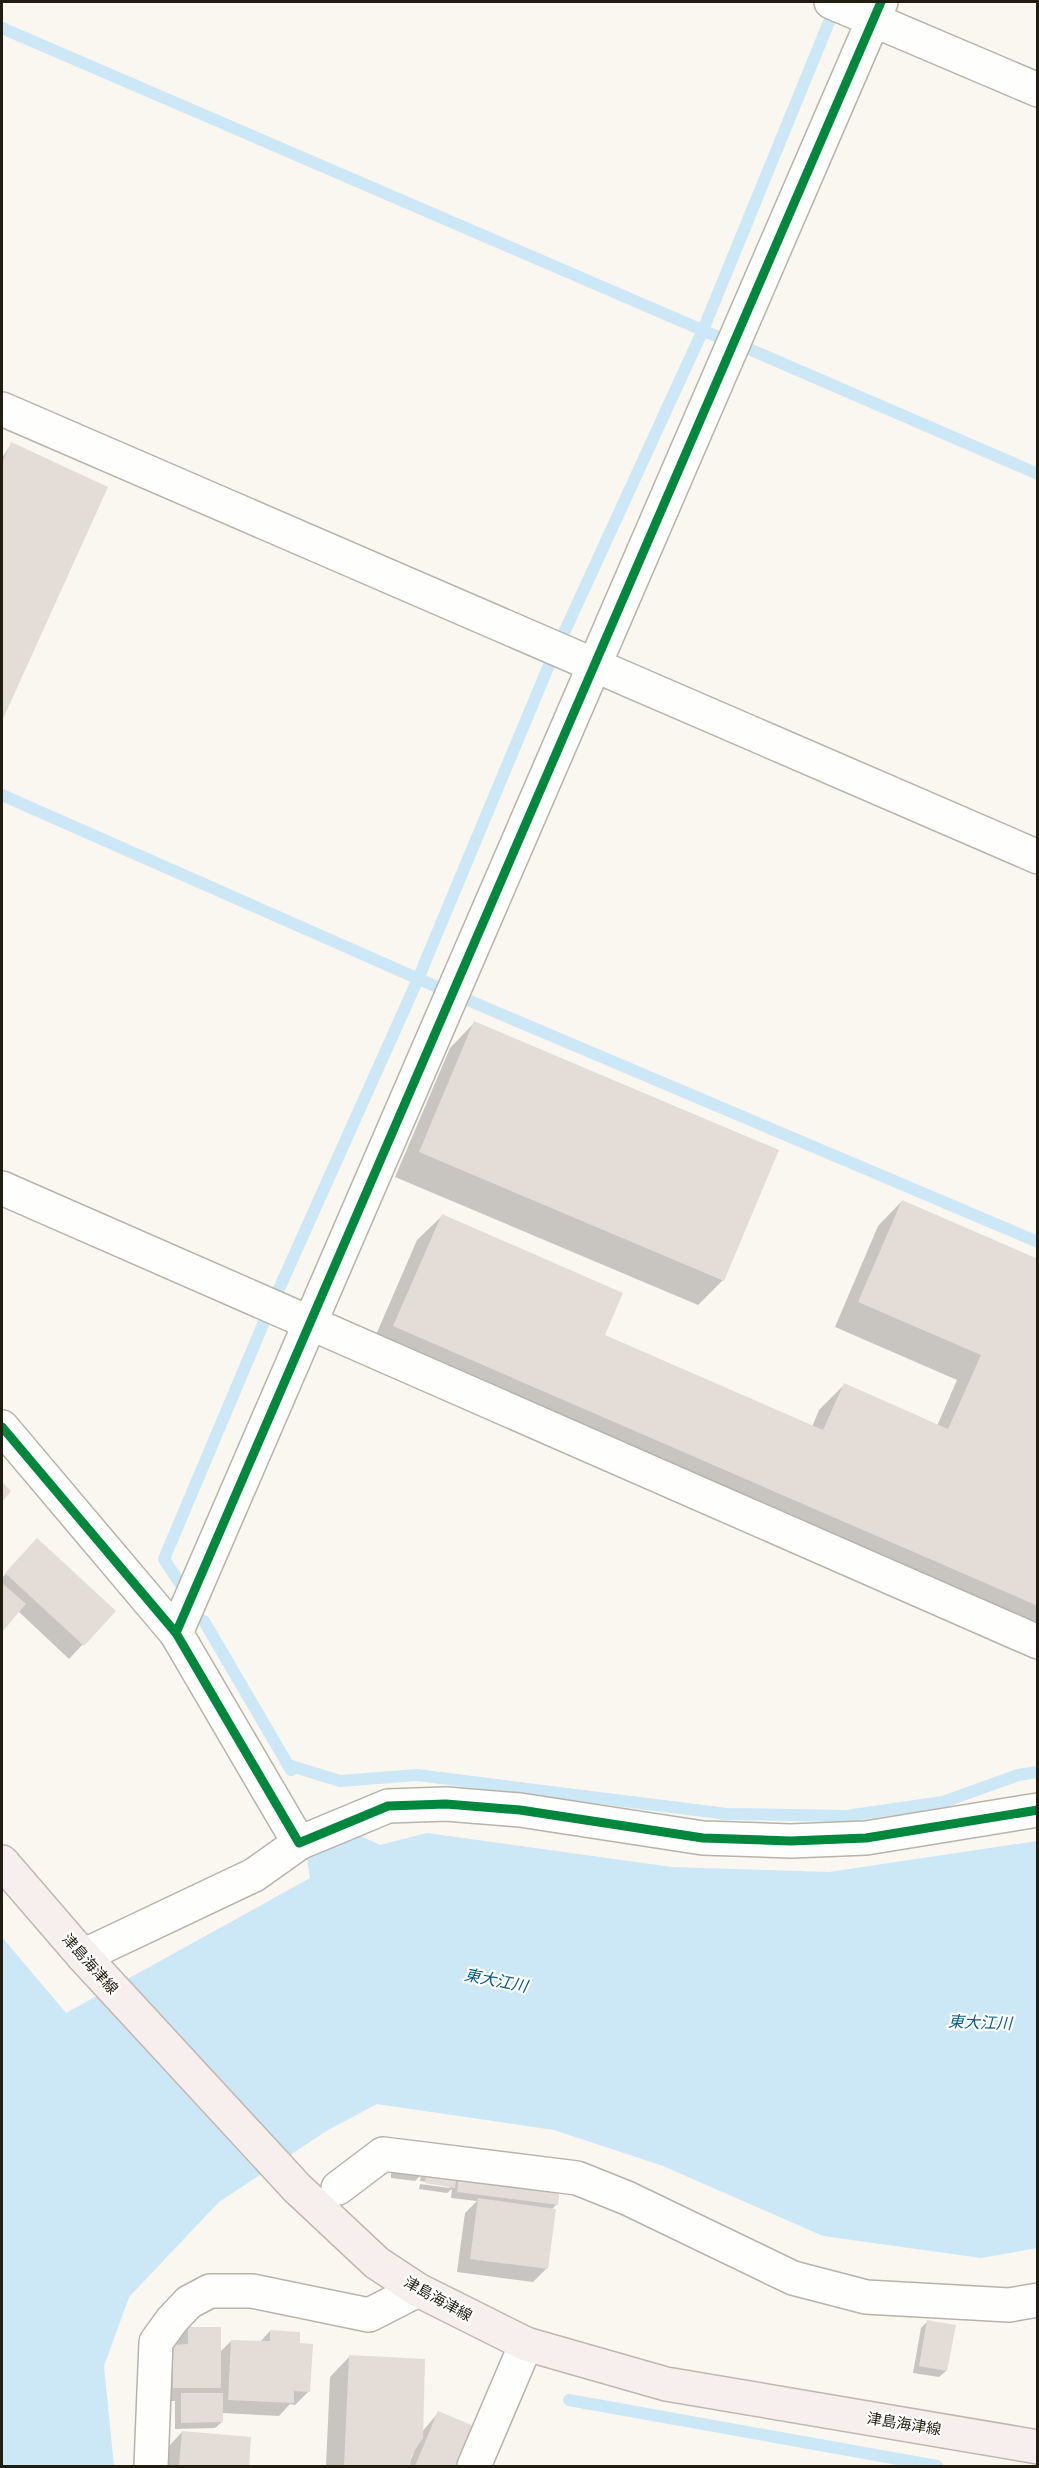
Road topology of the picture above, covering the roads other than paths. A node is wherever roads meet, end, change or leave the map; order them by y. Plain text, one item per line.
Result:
1 (831, 2) edge
2 (877, 10) edge
3 (1038, 90) edge
4 (2, 409) edge
5 (594, 665) junction
6 (1038, 857) edge
7 (2, 1188) edge
8 (310, 1324) junction
9 (2, 1427) edge
10 (176, 1633) junction
11 (1038, 1642) edge
12 (1038, 1810) edge
13 (300, 1843) junction
14 (2, 1862) edge
15 (91, 1966) junction
16 (338, 2188) dead end
17 (418, 2290) junction
18 (1038, 2300) edge
19 (526, 2344) junction
20 (1038, 2447) edge
21 (151, 2466) edge
22 (474, 2466) edge

1 - 2 street
2 - 3 street
2 - 5 street
4 - 5 street
5 - 6 street
5 - 8 street
7 - 8 street
8 - 10 street
8 - 11 street
9 - 10 street
10 - 13 street
12 - 13 street
13 - 15 street
14 - 15 main road, 津島海津線
15 - 17 main road, 津島海津線
16 - 18 street
17 - 19 main road, 津島海津線
17 - 21 street
19 - 20 main road, 津島海津線
19 - 22 street

